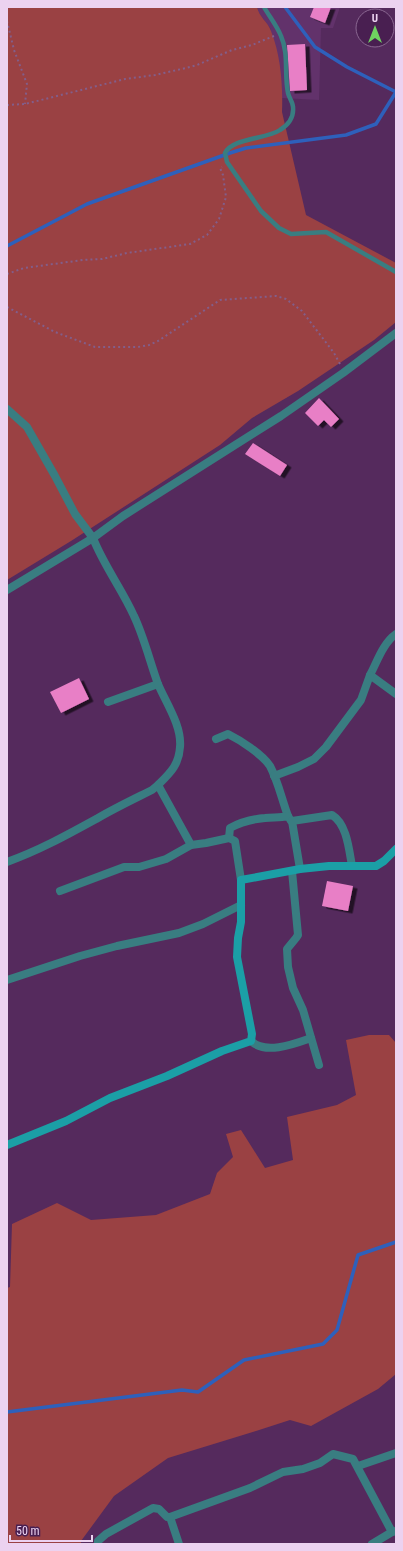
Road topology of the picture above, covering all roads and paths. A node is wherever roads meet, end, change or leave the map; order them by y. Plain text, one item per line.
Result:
1 (264, 7) edge
2 (7, 21) edge
3 (281, 35) junction
4 (25, 104) junction
5 (7, 105) edge
6 (226, 157) junction
7 (396, 272) edge
8 (7, 274) edge
9 (7, 307) edge
10 (396, 333) edge
11 (343, 373) junction
12 (7, 409) edge
13 (93, 538) junction
14 (7, 590) edge
15 (396, 634) edge
16 (370, 675) junction
17 (158, 684) junction
18 (396, 694) edge
19 (108, 702) dead end
20 (216, 739) dead end
21 (274, 776) junction
22 (158, 785) junction
23 (290, 819) junction
24 (229, 838) junction
25 (191, 845) junction
26 (396, 849) edge
27 (7, 862) edge
28 (352, 866) junction
29 (296, 870) junction
30 (241, 880) junction
31 (60, 891) dead end
32 (241, 905) junction
33 (7, 980) edge
34 (311, 1038) junction
35 (251, 1041) junction
36 (319, 1065) dead end
37 (7, 1145) edge
38 (396, 1453) edge
39 (358, 1466) junction
40 (170, 1517) junction
41 (394, 1532) edge
42 (98, 1544) edge
43 (179, 1544) edge
44 (372, 1544) edge

1 - 3 lane
2 - 4 path
3 - 4 path
3 - 6 lane
4 - 5 path
6 - 7 lane
6 - 8 path
9 - 11 path
10 - 11 street
11 - 13 street
12 - 13 street
13 - 14 street
13 - 17 street
15 - 16 street
16 - 18 street
16 - 21 street
17 - 19 street
17 - 22 street
20 - 21 street
21 - 23 street
22 - 25 street
22 - 27 street
23 - 24 street
23 - 28 street
23 - 29 street
24 - 25 street
24 - 30 street
25 - 31 street
26 - 28 street
28 - 29 street
29 - 30 street
29 - 34 street
30 - 32 street
32 - 33 street
32 - 35 street
34 - 35 street
34 - 36 street
35 - 37 street
38 - 39 street
39 - 40 street
39 - 41 street
40 - 42 street
40 - 43 street
41 - 44 street

